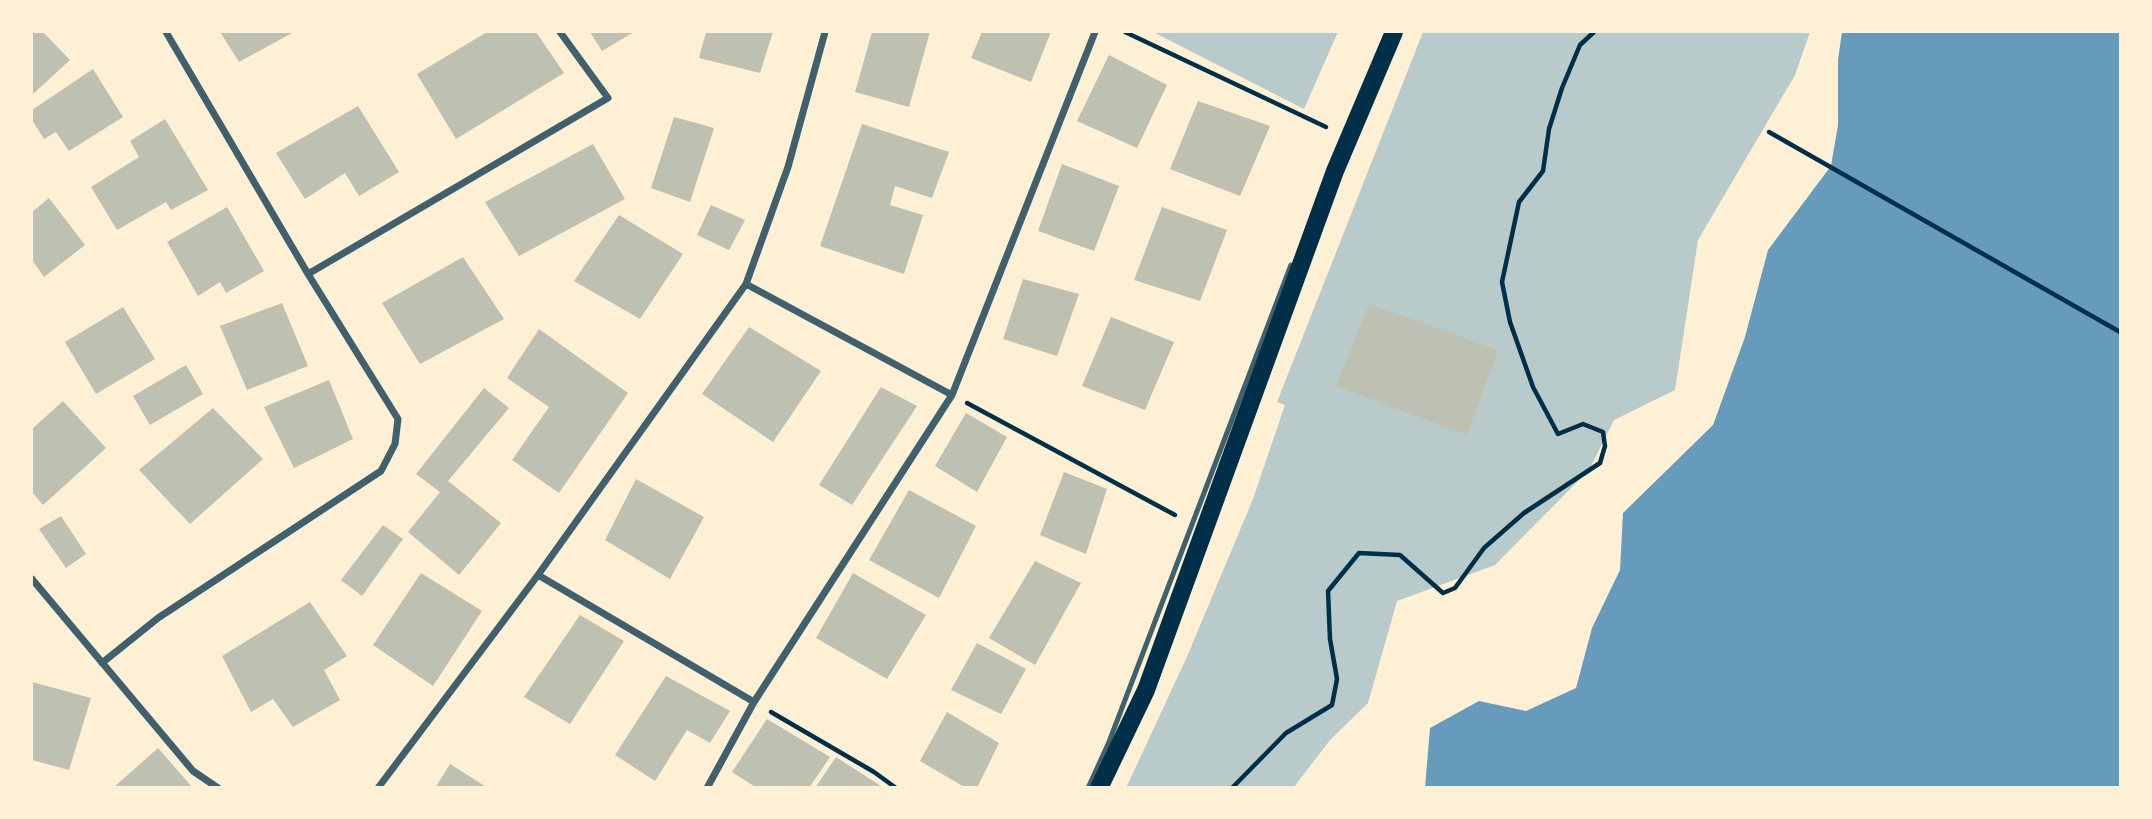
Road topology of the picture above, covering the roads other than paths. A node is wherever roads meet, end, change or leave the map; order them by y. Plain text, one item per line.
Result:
1 (166, 32) edge
2 (560, 32) edge
3 (825, 32) edge
4 (1095, 32) edge
5 (1394, 32) edge
6 (1343, 142) junction
7 (1312, 212) dead end
8 (1292, 264) dead end
9 (308, 274) junction
10 (746, 284) junction
11 (952, 395) junction
12 (538, 575) junction
13 (32, 579) edge
14 (102, 663) junction
15 (754, 702) junction
16 (218, 788) edge
17 (378, 788) edge
18 (707, 788) edge
19 (1088, 788) edge
20 (1099, 788) edge

1 - 9 street
2 - 9 street
3 - 10 street
4 - 11 street
5 - 6 main road
6 - 7 lane
6 - 20 main road
8 - 19 lane
9 - 14 street
10 - 11 street
10 - 12 street
11 - 15 street
12 - 15 street
12 - 17 street
13 - 14 street
14 - 16 street
15 - 18 street

